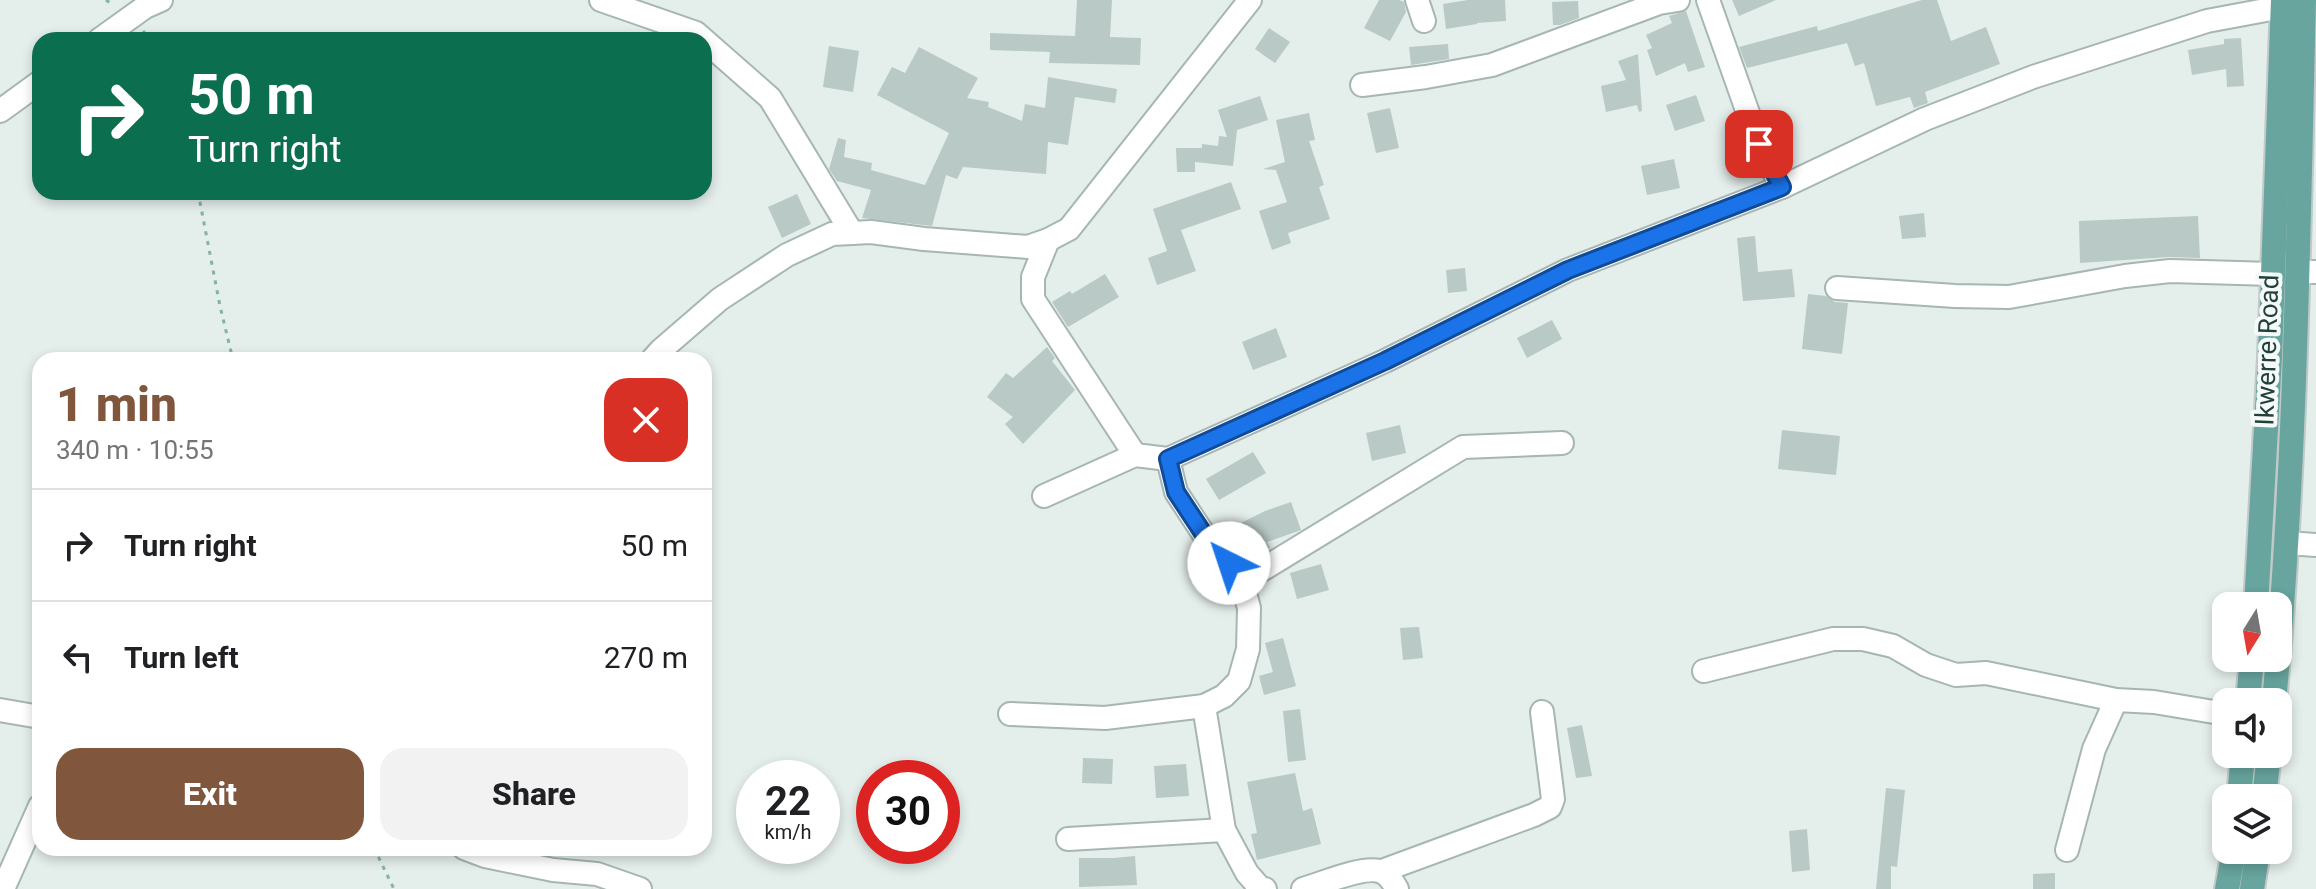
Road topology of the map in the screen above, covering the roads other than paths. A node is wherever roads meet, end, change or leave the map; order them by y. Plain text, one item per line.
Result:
1 (161, 0) edge
2 (601, 0) edge
3 (1250, 0) edge
4 (1678, 0) edge
5 (1708, 0) edge
6 (2290, 2) edge
7 (110, 32) edge
8 (693, 32) edge
9 (712, 47) edge
10 (1362, 85) dead end
11 (32, 88) edge
12 (0, 111) edge
13 (1782, 187) junction
14 (2308, 197) edge
15 (852, 233) junction
16 (1048, 240) junction
17 (2307, 272) edge
18 (2272, 274) junction
19 (1837, 288) dead end
20 (659, 352) edge
21 (1562, 443) dead end
22 (1135, 455) junction
23 (1168, 459) junction
24 (1044, 496) dead end
25 (2287, 543) junction
26 (2316, 545) edge
27 (1242, 582) junction
28 (2257, 592) edge
29 (1704, 671) dead end
30 (2275, 688) edge
31 (2116, 700) junction
32 (1204, 706) junction
33 (0, 710) edge
34 (1542, 712) dead end
35 (2212, 712) edge
36 (1010, 714) dead end
37 (32, 716) edge
38 (32, 824) edge
39 (1224, 830) junction
40 (1068, 839) dead end
41 (2067, 850) dead end
42 (485, 856) edge
43 (2231, 864) edge
44 (2256, 864) edge
45 (1382, 871) junction
46 (3, 889) edge
47 (640, 889) edge
48 (1265, 889) edge
49 (1303, 889) edge
50 (1397, 889) edge
51 (2227, 889) edge
52 (2252, 889) edge

1 - 7 street
2 - 8 street
3 - 16 street
4 - 10 street
5 - 13 street
6 - 13 street
6 - 14 main road, Ikwerre Road
6 - 18 main road
9 - 15 street
11 - 12 street
13 - 23 street
14 - 17 main road, Ikwerre Road
15 - 16 street
15 - 20 street
16 - 22 street
17 - 25 main road, Ikwerre Road
18 - 19 street
18 - 28 main road
21 - 27 street
22 - 23 street
22 - 24 street
23 - 27 street
25 - 26 street
25 - 30 main road, Ikwerre Road
27 - 32 street
29 - 31 street
31 - 35 street
31 - 41 street
32 - 36 street
32 - 39 street
33 - 37 street
34 - 45 street
38 - 46 street
39 - 40 street
39 - 48 street
42 - 47 street
43 - 51 main road
44 - 52 main road
45 - 49 street
45 - 50 street

